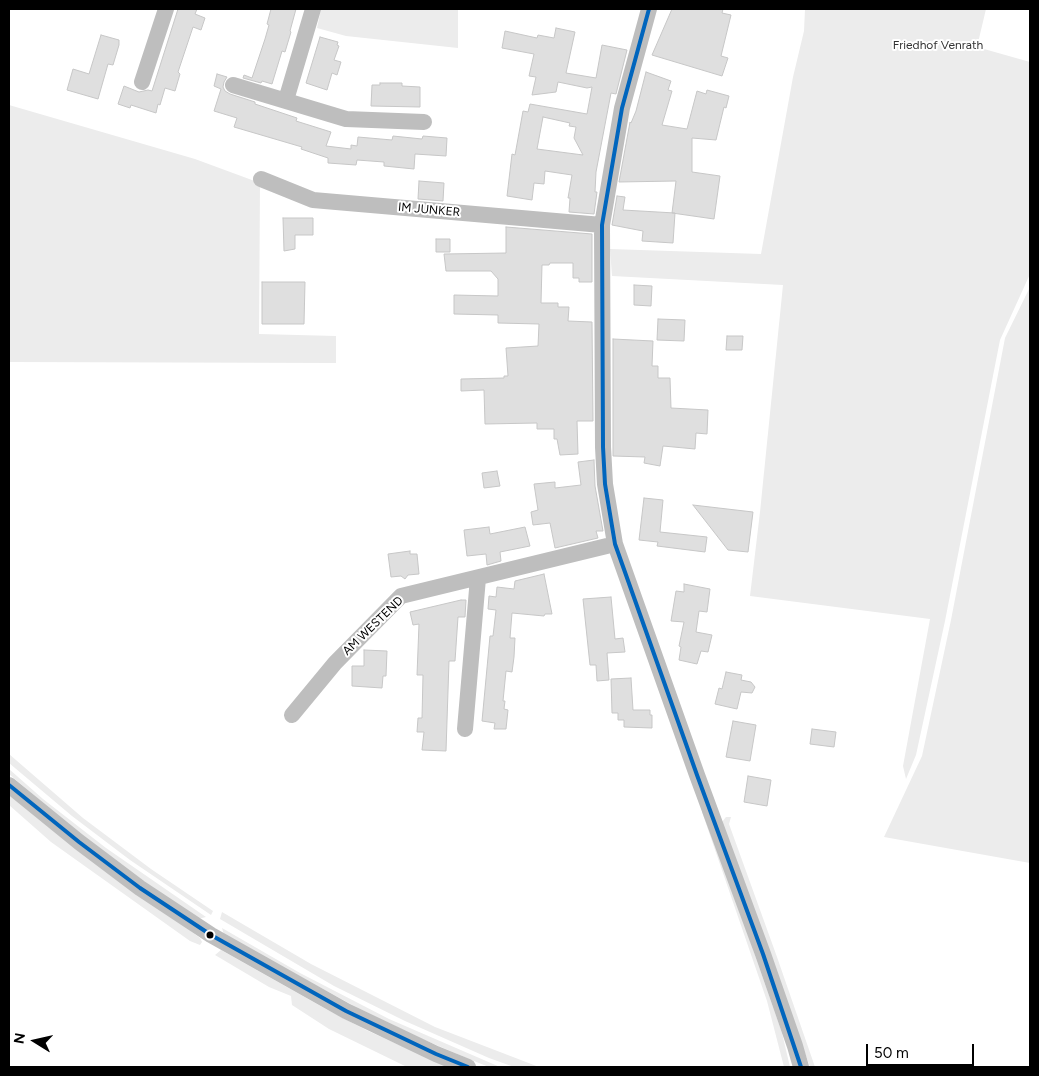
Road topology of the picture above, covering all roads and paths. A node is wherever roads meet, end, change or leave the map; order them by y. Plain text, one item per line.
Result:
1 (166, 9) edge
2 (313, 9) edge
3 (649, 9) edge
4 (142, 82) dead end
5 (233, 85) dead end
6 (286, 100) junction
7 (424, 122) dead end
8 (261, 179) dead end
9 (602, 225) junction
10 (615, 544) junction
11 (478, 578) junction
12 (292, 715) dead end
13 (465, 729) dead end
14 (9, 785) edge
15 (468, 1067) edge
16 (801, 1067) edge

1 - 4 street
2 - 6 street
3 - 9 street
5 - 6 street
6 - 7 street
8 - 9 street, IM JUNKER
9 - 10 street
10 - 11 street, AM WESTEND
10 - 16 street
11 - 12 street, AM WESTEND
11 - 13 street
14 - 15 street

